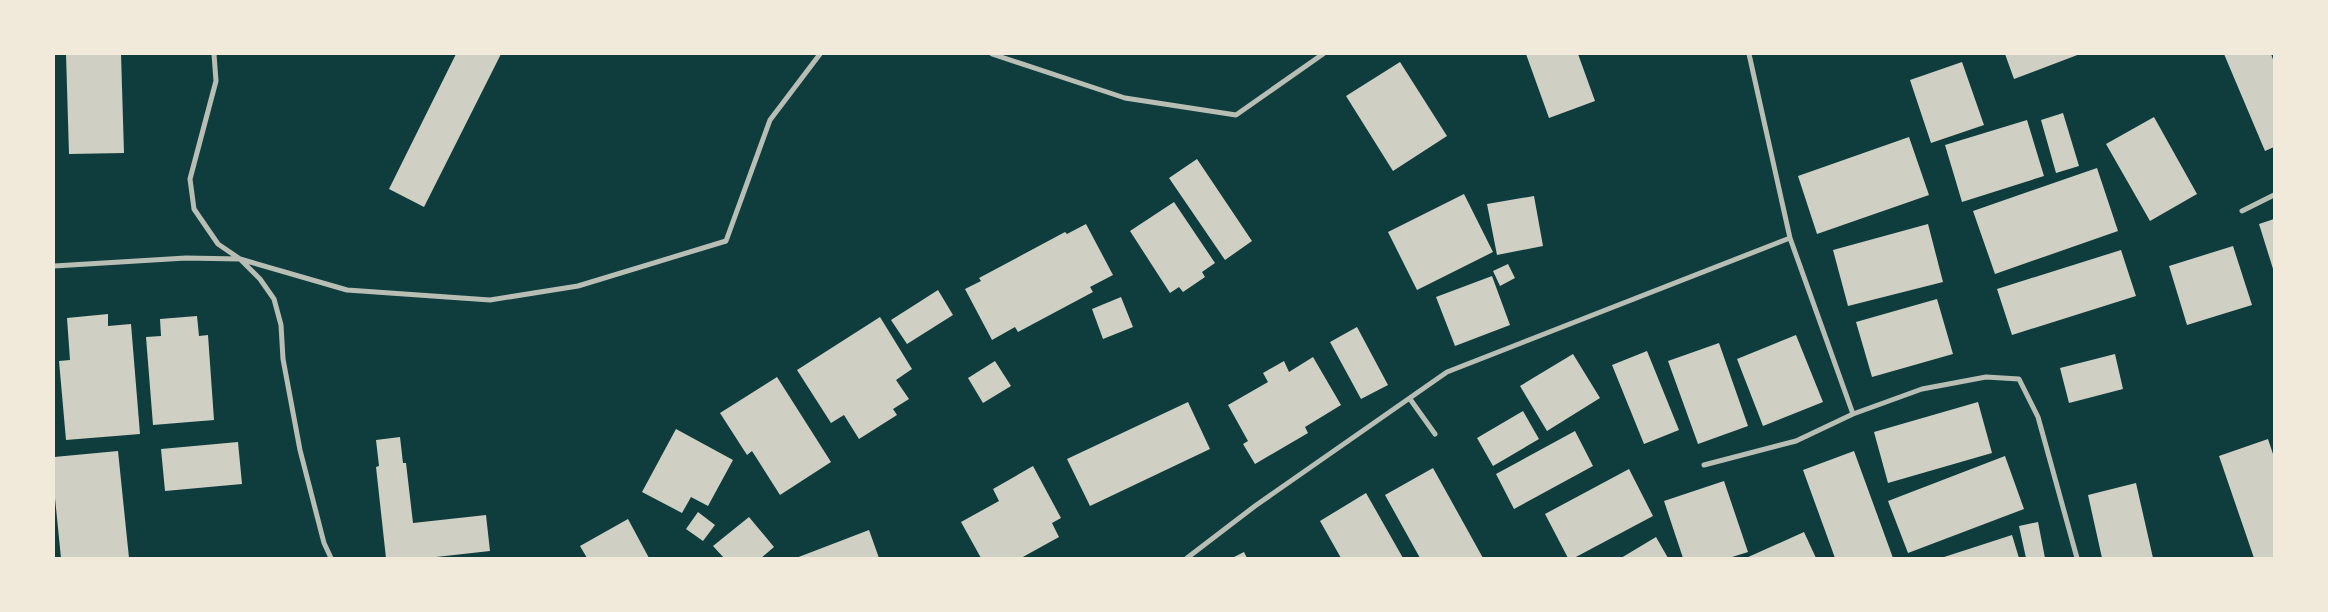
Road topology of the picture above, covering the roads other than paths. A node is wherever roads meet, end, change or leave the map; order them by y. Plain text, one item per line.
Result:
1 (214, 54) edge
2 (820, 54) edge
3 (992, 54) edge
4 (1323, 54) edge
5 (1749, 54) edge
6 (2274, 194) edge
7 (2242, 211) dead end
8 (1790, 238) junction
9 (240, 259) junction
10 (54, 266) edge
11 (1410, 399) junction
12 (1853, 414) junction
13 (1435, 434) dead end
14 (1704, 465) dead end
15 (331, 558) edge
16 (1187, 558) edge
17 (2077, 558) edge

1 - 9 street
2 - 9 street
3 - 4 street
5 - 8 street
6 - 7 street
8 - 11 street
8 - 12 street
9 - 10 street
9 - 15 street
11 - 13 street
11 - 16 street
12 - 14 street
12 - 17 street

